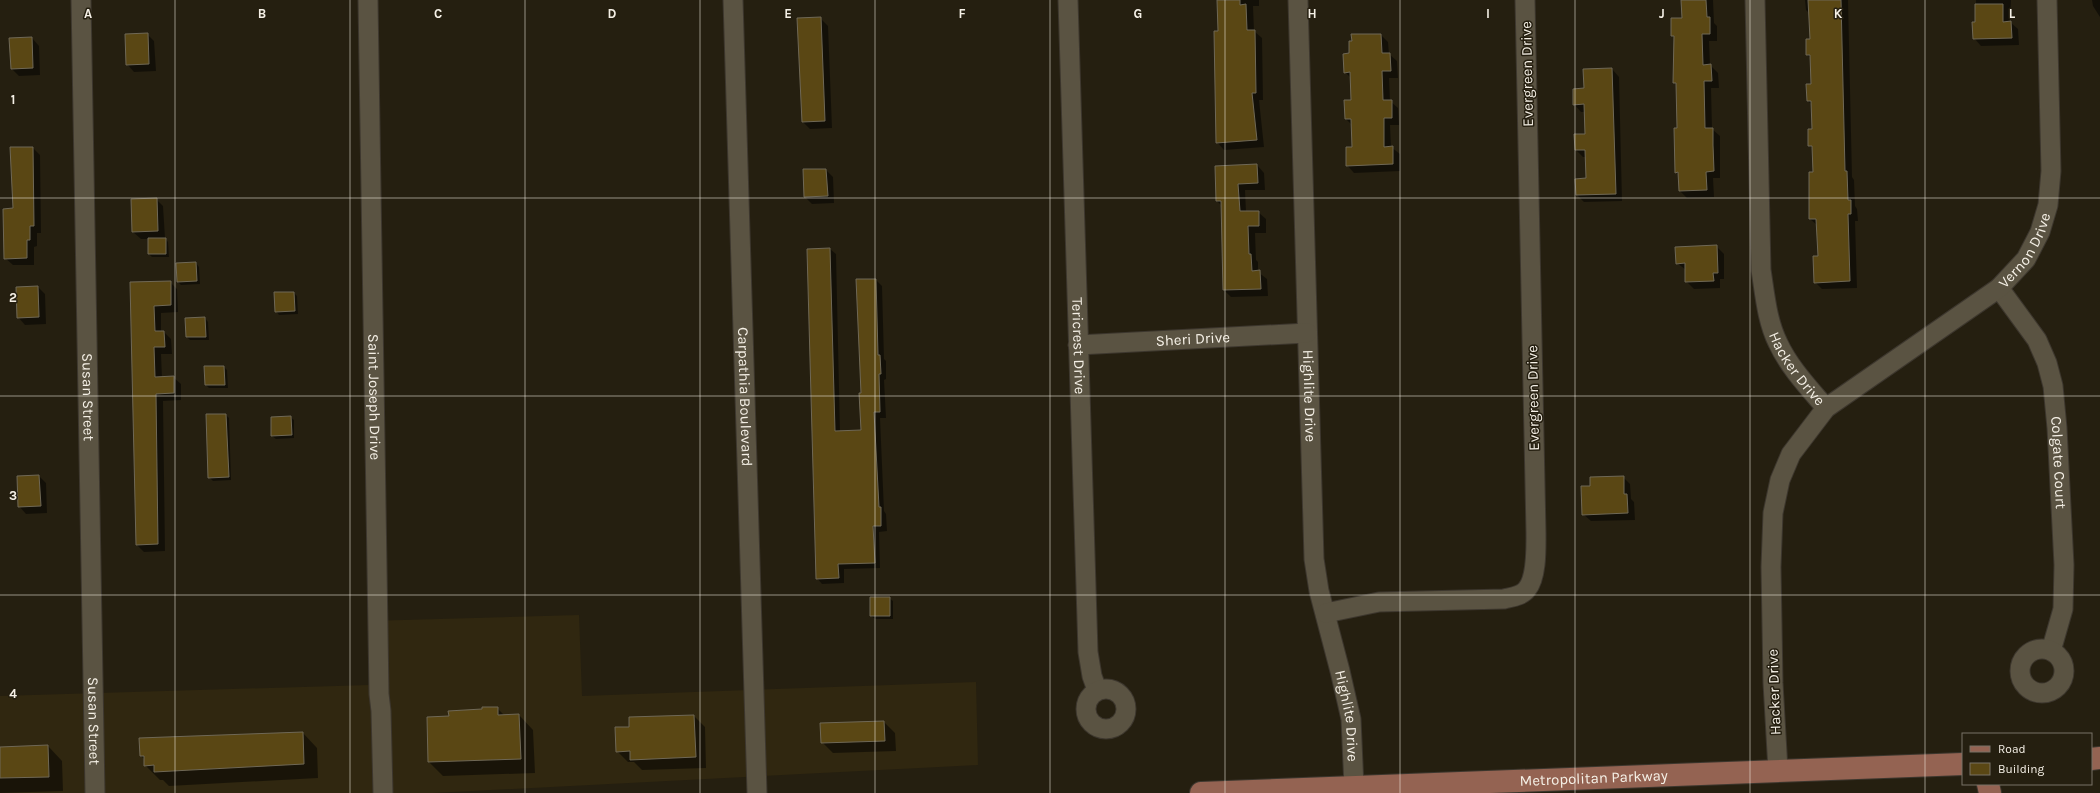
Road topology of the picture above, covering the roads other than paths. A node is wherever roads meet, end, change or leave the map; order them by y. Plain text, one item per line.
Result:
1 (81, 0) edge
2 (368, 0) edge
3 (733, 0) edge
4 (1068, 0) edge
5 (1298, 0) edge
6 (1526, 0) edge
7 (1755, 0) edge
8 (2047, 0) edge
9 (1999, 288) junction
10 (1307, 333) junction
11 (1078, 346) junction
12 (1826, 408) junction
13 (1326, 613) junction
14 (2051, 651) dead end
15 (1097, 690) dead end
16 (1962, 764) edge
17 (1778, 770) junction
18 (1354, 787) junction
19 (1269, 792) edge
20 (95, 793) edge
21 (383, 793) edge
22 (757, 793) edge
23 (1201, 793) edge

1 - 20 street, Susan Street
2 - 21 street, Saint Joseph Drive
3 - 22 street, Carpathia Boulevard
4 - 11 street, Tericrest Drive
5 - 10 street, Highlite Drive
6 - 13 street, Evergreen Drive
7 - 12 street, Hacker Drive
8 - 9 street, Vernon Drive
9 - 12 street, Vernon Drive
9 - 14 street, Colgate Court
10 - 11 street, Sheri Drive
10 - 13 street, Highlite Drive
11 - 15 street, Tericrest Drive
12 - 17 street, Hacker Drive
13 - 18 street, Highlite Drive
16 - 17 main road, Metropolitan Parkway
17 - 18 main road, Metropolitan Parkway
18 - 19 main road, Metropolitan Parkway
19 - 23 main road, Metropolitan Parkway

